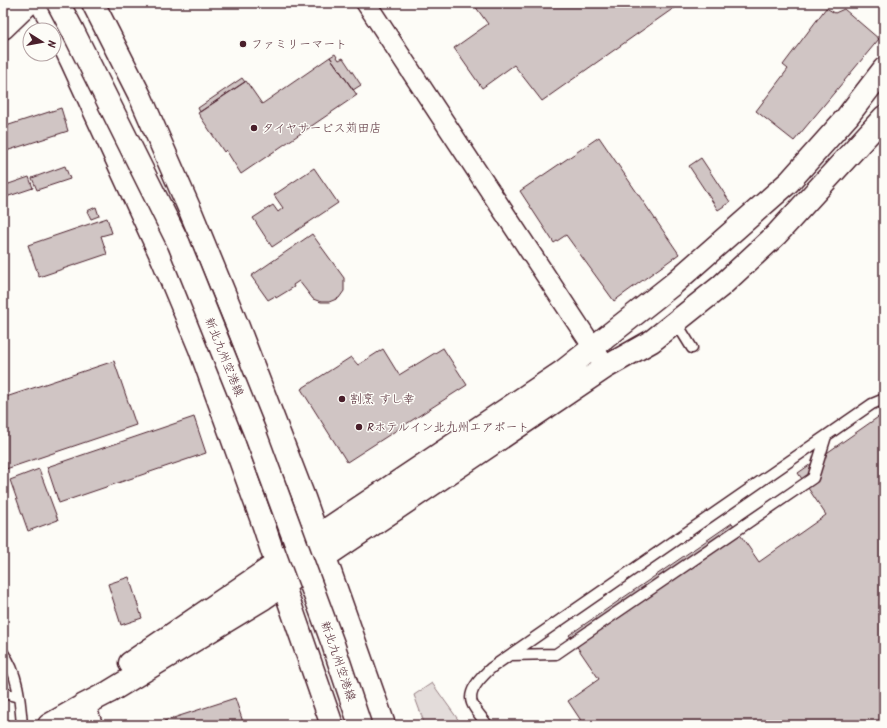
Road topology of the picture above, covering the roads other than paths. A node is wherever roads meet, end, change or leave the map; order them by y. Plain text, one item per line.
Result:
1 (29, 3) edge
2 (41, 3) edge
3 (58, 3) edge
4 (93, 3) edge
5 (366, 3) edge
6 (3, 28) edge
7 (884, 69) edge
8 (884, 117) edge
9 (676, 322) junction
10 (592, 347) junction
11 (692, 348) dead end
12 (606, 367) junction
13 (884, 400) edge
14 (826, 436) junction
15 (317, 536) junction
16 (325, 557) junction
17 (276, 564) junction
18 (283, 584) junction
19 (3, 652) edge
20 (510, 655) junction
21 (3, 692) edge
22 (20, 697) junction
23 (87, 715) edge
24 (22, 725) edge
25 (49, 725) edge
26 (332, 725) edge
27 (360, 725) edge
28 (384, 725) edge
29 (487, 725) edge

1 - 6 main road
2 - 17 main road, 新北九州空港線
3 - 27 main road, 新北九州空港線, bridge
4 - 15 main road, 新北九州空港線
5 - 10 street
7 - 10 main road
8 - 9 main road
9 - 11 lane
9 - 12 main road
10 - 12 street
10 - 15 main road
12 - 16 main road
13 - 14 lane
14 - 20 lane
14 - 20 lane
15 - 16 main road, 新北九州空港線
15 - 17 main road
16 - 18 main road
16 - 28 main road, 新北九州空港線
17 - 18 main road, 新北九州空港線
17 - 23 main road
18 - 23 main road
18 - 26 main road, 新北九州空港線
19 - 22 lane
20 - 29 lane
21 - 22 lane
22 - 24 lane
23 - 25 main road

